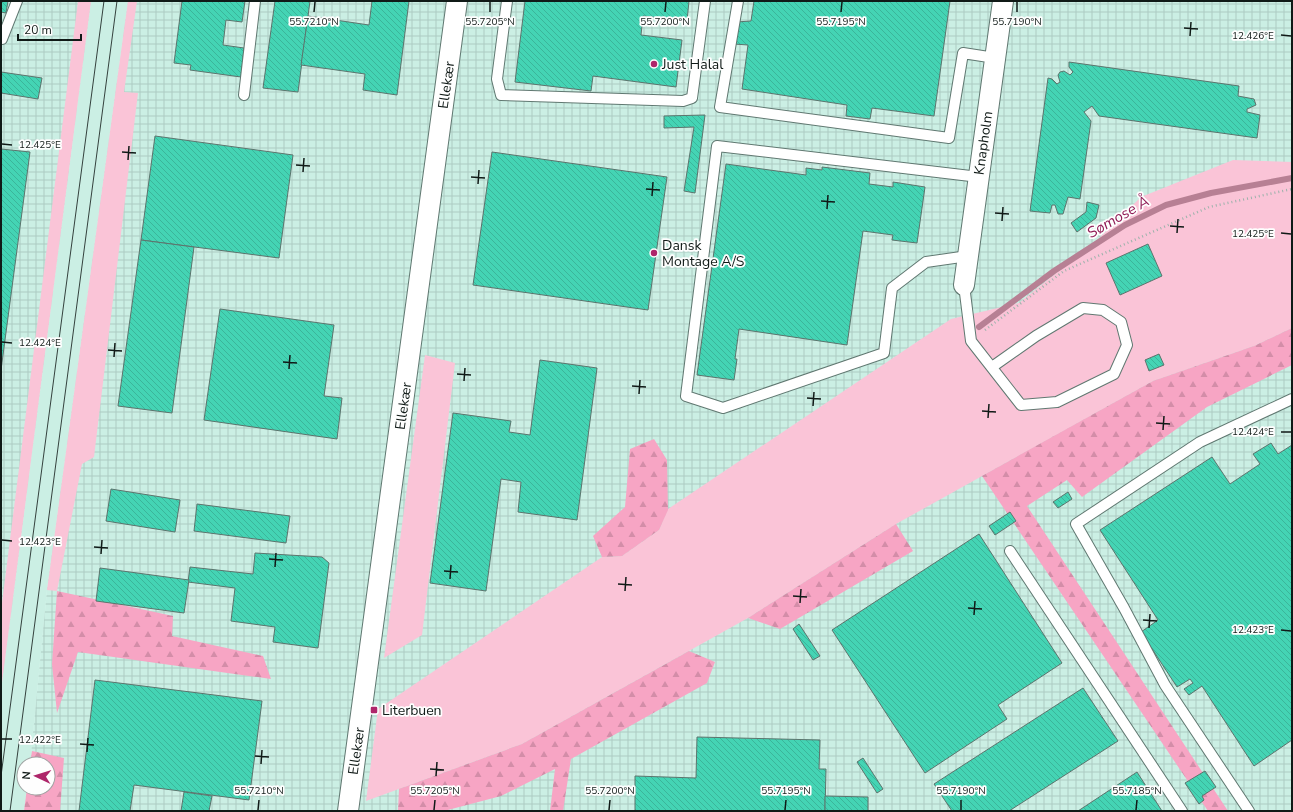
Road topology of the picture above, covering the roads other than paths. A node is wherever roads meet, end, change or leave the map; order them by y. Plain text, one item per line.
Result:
1 (17, 1) edge
2 (255, 1) edge
3 (457, 1) edge
4 (507, 1) edge
5 (705, 1) edge
6 (738, 1) edge
7 (1003, 1) edge
8 (1, 39) edge
9 (995, 58) junction
10 (244, 95) dead end
11 (979, 177) junction
12 (968, 256) junction
13 (964, 285) joint
14 (992, 367) junction
15 (1292, 399) edge
16 (1010, 551) dead end
17 (348, 811) edge
18 (1182, 811) edge
19 (1249, 811) edge

1 - 8 lane
2 - 10 lane
3 - 17 street, Ellekær
4 - 5 lane
6 - 9 lane
7 - 9 street, Knapholm
9 - 11 street, Knapholm
11 - 12 street, Knapholm
11 - 12 lane
12 - 13 street, Knapholm
13 - 14 lane
14 - 14 lane
15 - 19 lane
16 - 18 lane

